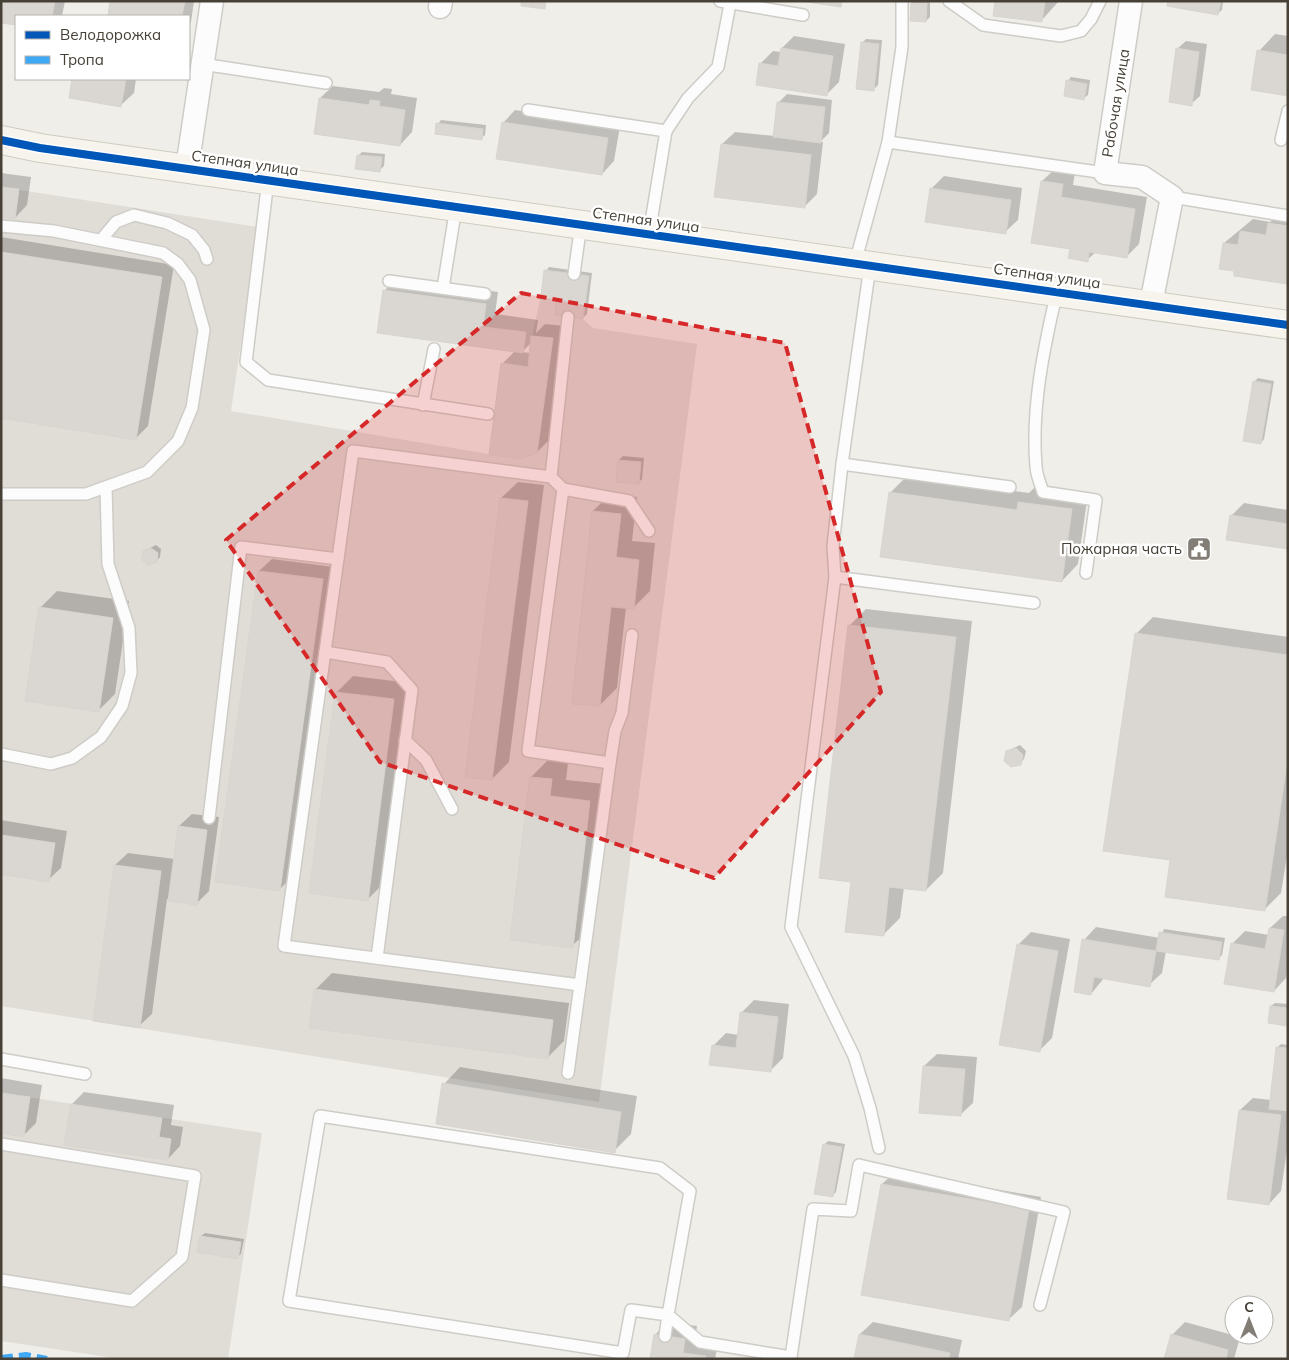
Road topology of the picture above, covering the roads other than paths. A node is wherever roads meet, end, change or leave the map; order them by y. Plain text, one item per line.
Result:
1 (212, 1) edge
2 (902, 1) edge
3 (949, 1) edge
4 (1100, 1) edge
5 (1131, 1) edge
6 (725, 3) edge
7 (803, 15) dead end
8 (202, 64) junction
9 (326, 84) dead end
10 (528, 110) dead end
11 (1288, 111) edge
12 (666, 131) junction
13 (1, 140) edge
14 (1281, 140) dead end
15 (888, 142) junction
16 (187, 168) junction
17 (1105, 172) junction
18 (268, 180) junction
19 (1172, 197) junction
20 (456, 207) junction
21 (1288, 216) edge
22 (581, 224) junction
23 (1, 226) edge
24 (649, 234) junction
25 (101, 240) junction
26 (207, 259) dead end
27 (863, 264) junction
28 (574, 274) dead end
29 (389, 281) dead end
30 (443, 288) junction
31 (1057, 291) junction
32 (485, 294) dead end
33 (1150, 304) junction
34 (568, 317) dead end
35 (1288, 325) edge
36 (434, 349) dead end
37 (424, 405) junction
38 (488, 414) dead end
39 (842, 464) junction
40 (551, 478) junction
41 (106, 487) junction
42 (1010, 487) dead end
43 (563, 489) junction
44 (1, 494) edge
45 (649, 532) dead end
46 (338, 559) junction
47 (1086, 573) dead end
48 (836, 577) junction
49 (1034, 603) dead end
50 (632, 635) dead end
51 (325, 652) junction
52 (405, 740) junction
53 (1, 754) edge
54 (610, 763) junction
55 (452, 809) dead end
56 (209, 818) dead end
57 (377, 958) junction
58 (580, 985) junction
59 (1, 1059) edge
60 (568, 1073) dead end
61 (85, 1074) dead end
62 (1, 1144) edge
63 (879, 1148) dead end
64 (1, 1280) edge
65 (1040, 1305) dead end
66 (668, 1316) junction
67 (665, 1336) dead end

1 - 8 street
2 - 15 lane
3 - 4 lane
5 - 17 street, Рабочая улица
6 - 7 lane
6 - 12 lane
8 - 9 lane
8 - 16 street
10 - 12 lane
11 - 14 lane
12 - 24 lane
13 - 16 street, Степная улица
15 - 17 lane
15 - 27 lane
16 - 18 street, Степная улица
17 - 19 street, Рабочая улица
18 - 20 street, Степная улица
18 - 37 lane
19 - 21 lane
19 - 33 street
20 - 22 street, Степная улица
20 - 30 lane
22 - 24 street, Степная улица
22 - 28 lane
23 - 25 lane
24 - 27 street, Степная улица
25 - 26 lane
25 - 41 lane
27 - 31 street, Степная улица
27 - 39 lane
29 - 30 lane
30 - 32 lane
31 - 33 street, Степная улица
31 - 47 lane
33 - 35 street, Степная улица
34 - 40 lane
36 - 37 lane
37 - 38 lane
39 - 42 lane
39 - 48 lane
40 - 43 lane
40 - 46 lane
41 - 44 lane
41 - 53 lane
43 - 45 lane
43 - 54 lane
46 - 51 lane
46 - 56 lane
48 - 49 lane
48 - 63 lane
50 - 54 lane
51 - 52 lane
51 - 57 lane
52 - 55 lane
52 - 57 lane
54 - 58 lane
57 - 58 lane
58 - 60 lane
59 - 61 lane
62 - 64 lane
65 - 66 lane
66 - 66 lane
66 - 67 lane

